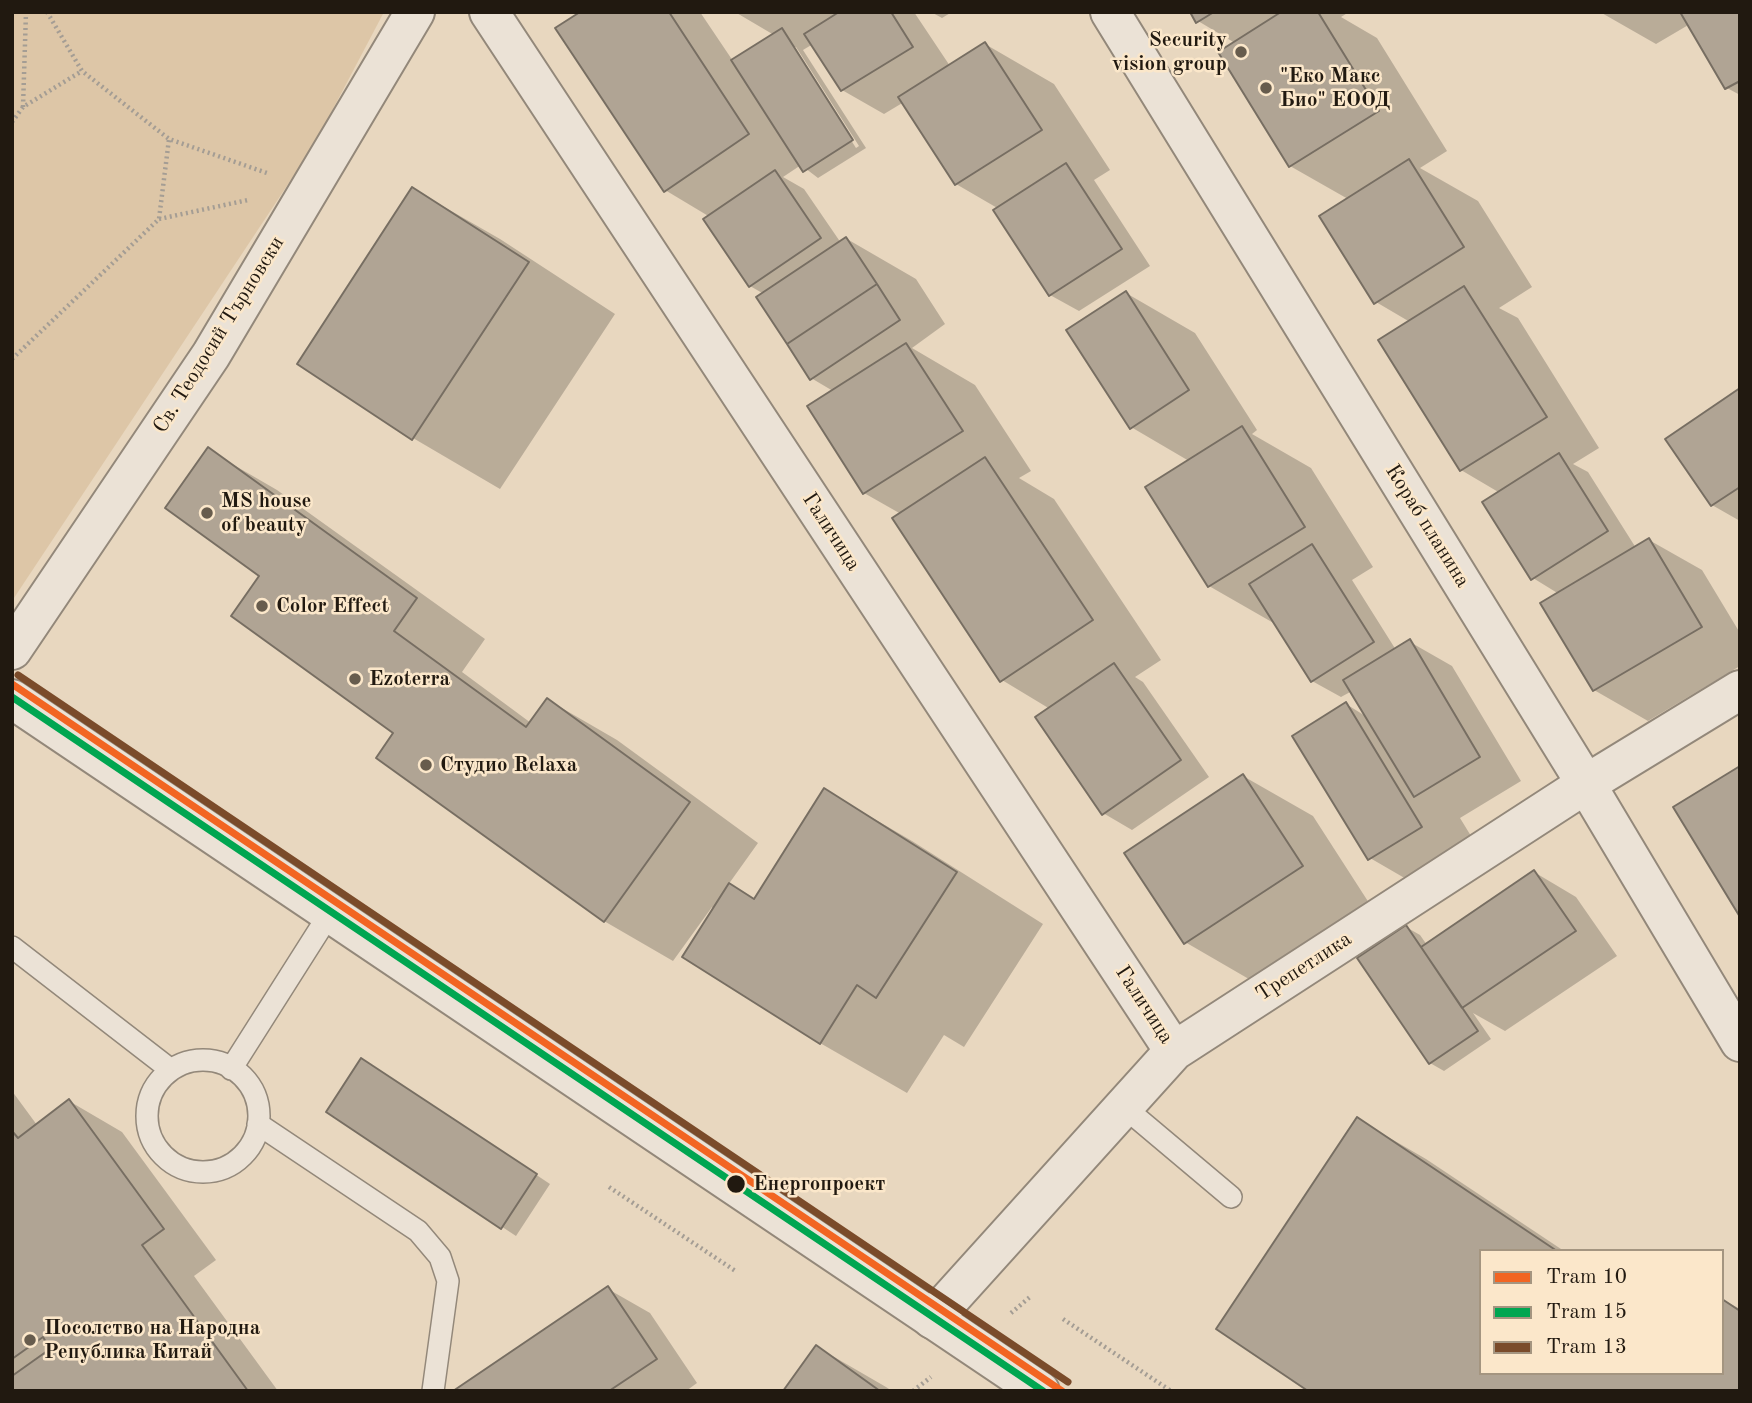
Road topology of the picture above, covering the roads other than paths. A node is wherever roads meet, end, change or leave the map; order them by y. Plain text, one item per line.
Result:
1 (415, 12) edge
2 (489, 12) edge
3 (1110, 12) edge
4 (12, 650) edge
5 (1740, 690) edge
6 (12, 699) edge
7 (1586, 784) junction
8 (330, 913) junction
9 (12, 947) edge
10 (1740, 1042) edge
11 (1174, 1051) junction
12 (231, 1069) junction
13 (171, 1070) junction
14 (1124, 1107) junction
15 (258, 1124) junction
16 (1231, 1197) dead end
17 (932, 1319) junction
18 (433, 1391) edge
19 (1040, 1391) edge

1 - 4 street, Св. Теодосий Търновски
2 - 11 street, Галичица
3 - 7 street, Кораб планина
5 - 7 street, Трепетлика
6 - 8 street
7 - 10 street, Кораб планина
7 - 11 street, Трепетлика
8 - 12 lane
8 - 17 street
9 - 13 lane
11 - 14 street, Трепетлика
12 - 13 lane
12 - 15 lane
13 - 15 lane
14 - 16 lane
14 - 17 street, Трепетлика
15 - 18 lane
17 - 19 street

